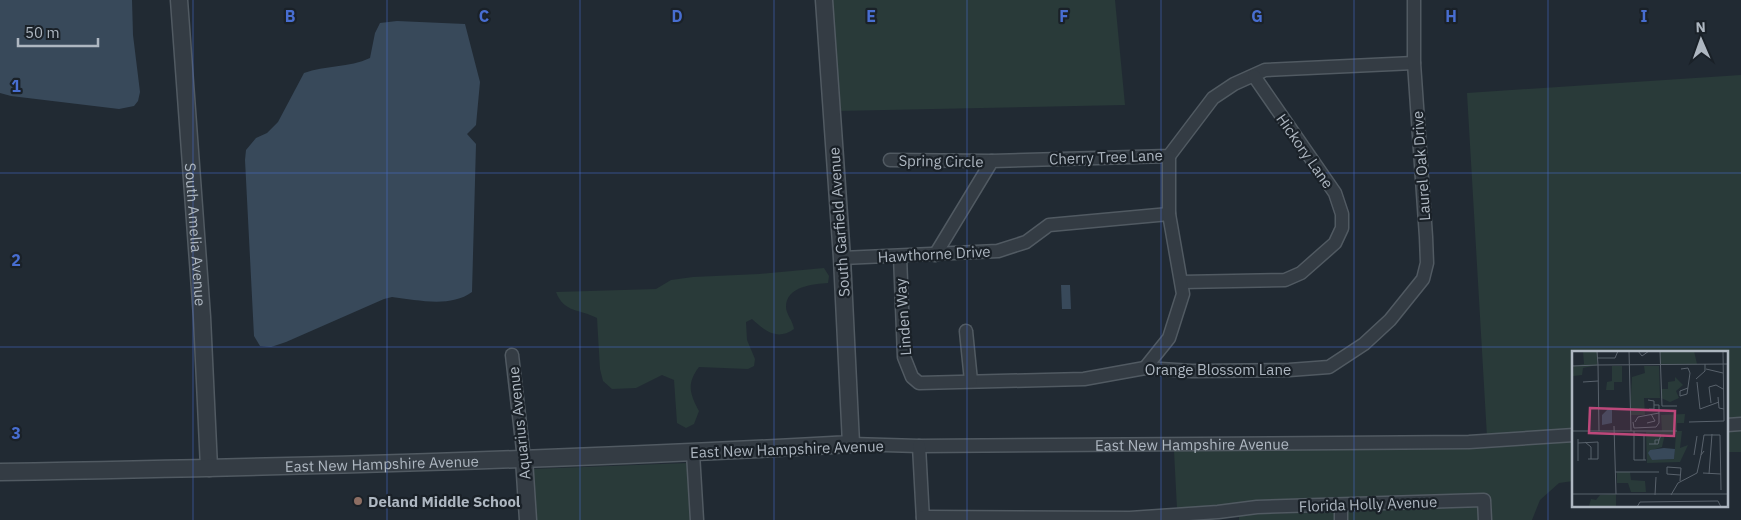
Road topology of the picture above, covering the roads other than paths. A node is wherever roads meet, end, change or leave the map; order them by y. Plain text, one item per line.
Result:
1 (179, 0) edge
2 (824, 0) edge
3 (1414, 0) edge
4 (1414, 63) junction
5 (1254, 76) junction
6 (1169, 156) junction
7 (890, 160) dead end
8 (992, 161) junction
9 (1169, 214) junction
10 (936, 255) junction
11 (900, 256) junction
12 (842, 258) junction
13 (1182, 282) junction
14 (1390, 320) joint
15 (966, 331) dead end
16 (512, 355) dead end
17 (1145, 368) junction
18 (912, 377) joint
19 (971, 381) junction
20 (1741, 424) edge
21 (1728, 425) edge
22 (1572, 435) edge
23 (851, 444) junction
24 (919, 446) junction
25 (693, 453) junction
26 (524, 459) junction
27 (209, 468) junction
28 (0, 472) edge
29 (1340, 506) junction
30 (1234, 515) edge
31 (923, 518) edge
32 (1029, 519) edge
33 (1130, 519) edge
34 (528, 520) edge
35 (697, 520) edge
36 (1341, 520) edge
37 (1485, 520) edge

1 - 27 street, South Amelia Avenue
2 - 12 street, South Garfield Avenue
3 - 4 street, Laurel Oak Drive
4 - 5 street, Cherry Tree Lane
4 - 14 street, Laurel Oak Drive
5 - 6 street, Cherry Tree Lane
5 - 13 street, Hickory Lane
6 - 8 street, Cherry Tree Lane
6 - 9 street
7 - 8 street, Spring Circle
8 - 10 street
9 - 10 street, Hawthorne Drive
9 - 13 street
10 - 11 street, Hawthorne Drive
11 - 12 street, Hawthorne Drive
11 - 18 street, Linden Way
12 - 23 street, South Garfield Avenue
13 - 17 street
14 - 17 street, Orange Blossom Lane
15 - 19 street
16 - 26 street, Aquarius Avenue
17 - 19 street, Orange Blossom Lane
18 - 19 street, Orange Blossom Lane
20 - 21 street
22 - 24 street, East New Hampshire Avenue
23 - 24 street, East New Hampshire Avenue
23 - 25 street, East New Hampshire Avenue
24 - 31 street
25 - 26 street, East New Hampshire Avenue
25 - 35 street
26 - 27 street, East New Hampshire Avenue
26 - 34 street, Aquarius Avenue
27 - 28 street, East New Hampshire Avenue
29 - 30 street, Florida Holly Avenue
29 - 36 street
29 - 37 street, Florida Holly Avenue
30 - 33 street, Florida Holly Avenue
31 - 32 street, Florida Holly Avenue
32 - 33 street, Florida Holly Avenue

